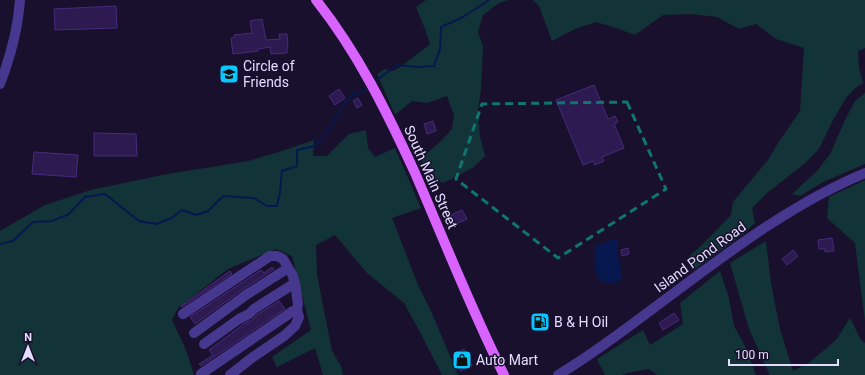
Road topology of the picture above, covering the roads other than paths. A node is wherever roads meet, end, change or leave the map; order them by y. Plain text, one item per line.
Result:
1 (20, 0) edge
2 (316, 0) edge
3 (0, 84) edge
4 (865, 173) edge
5 (288, 268) junction
6 (295, 283) junction
7 (297, 310) junction
8 (183, 314) dead end
9 (194, 333) dead end
10 (204, 344) dead end
11 (201, 374) dead end
12 (230, 375) edge
13 (504, 375) edge
14 (558, 375) edge

1 - 3 street
2 - 13 main road, South Main Street
4 - 14 street, Island Pond Road
5 - 6 street
5 - 8 street
5 - 9 street
6 - 7 street
6 - 10 street
7 - 11 street
7 - 12 street

